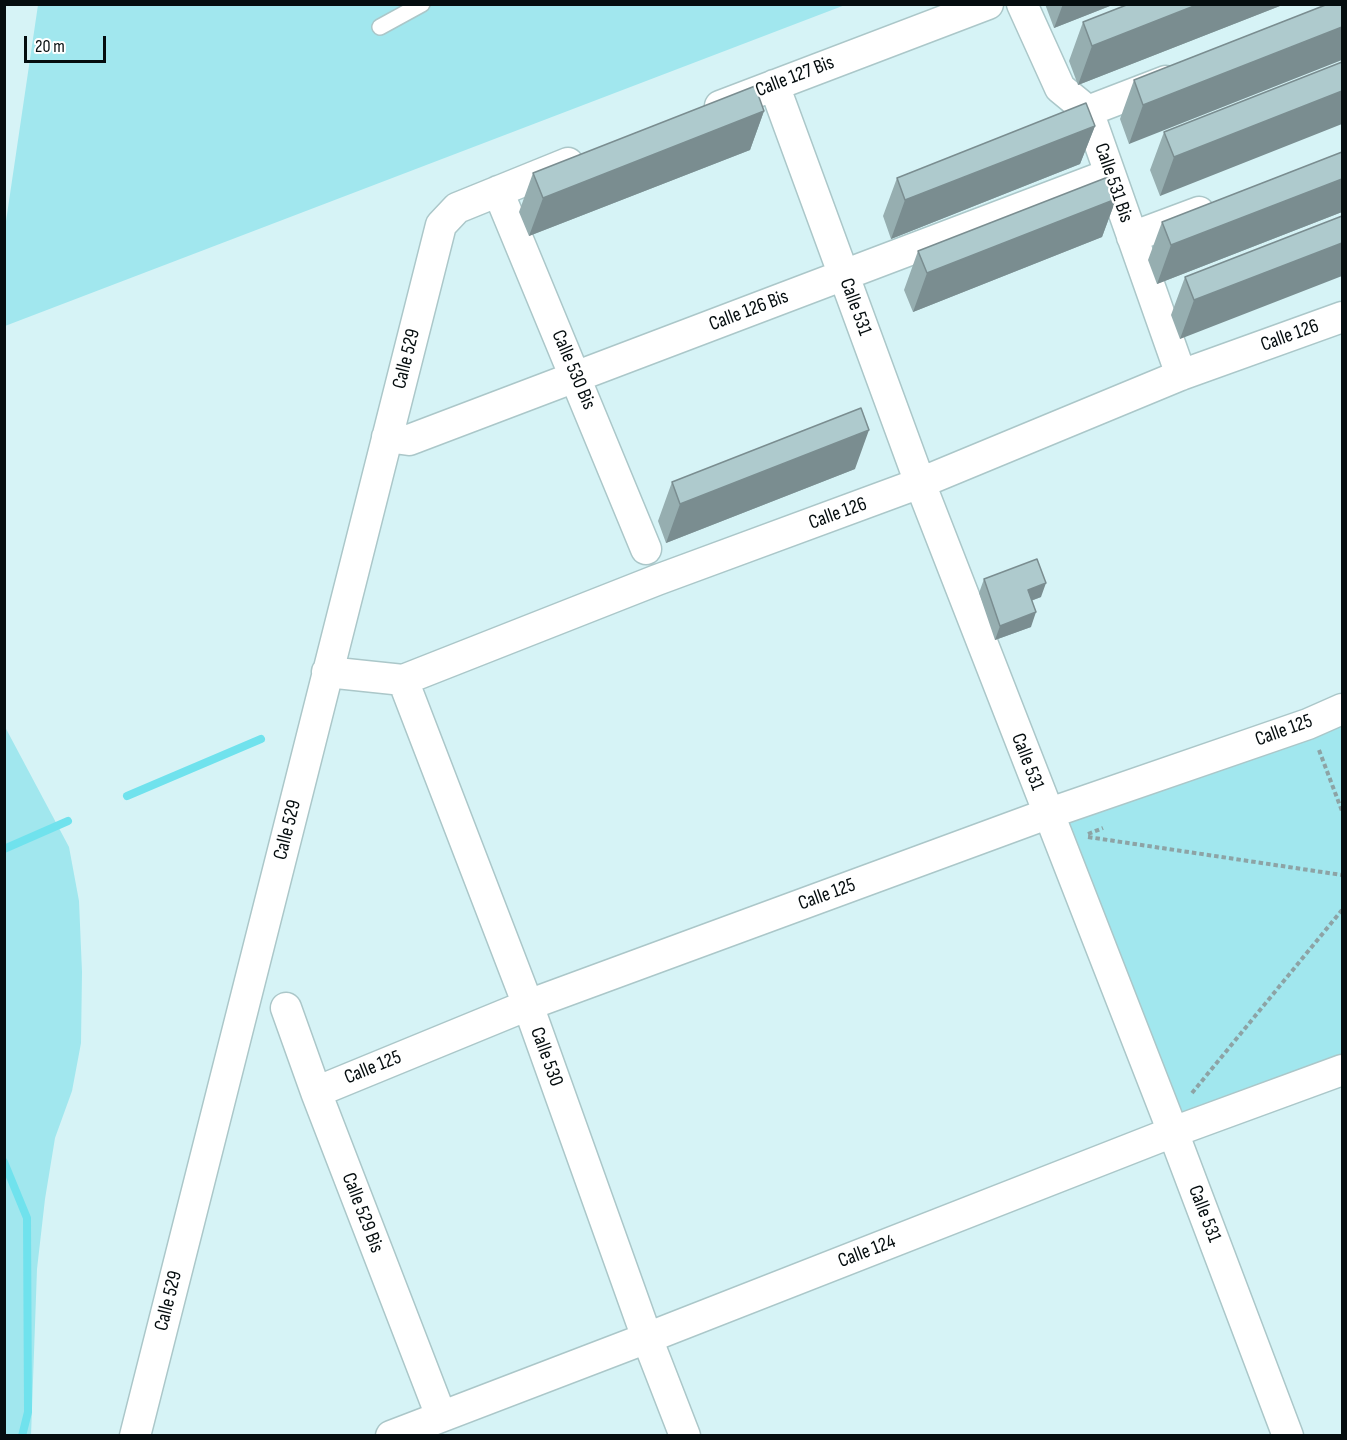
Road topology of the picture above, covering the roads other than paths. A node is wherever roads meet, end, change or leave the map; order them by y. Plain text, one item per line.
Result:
1 (422, 4) edge
2 (988, 4) edge
3 (1022, 4) edge
4 (380, 27) dead end
5 (1187, 73) edge
6 (774, 85) junction
7 (1088, 111) junction
8 (697, 114) edge
9 (597, 152) edge
10 (1110, 174) junction
11 (498, 190) junction
12 (1221, 204) edge
13 (1132, 237) junction
14 (844, 275) junction
15 (1342, 317) edge
16 (1181, 375) junction
17 (576, 376) junction
18 (387, 437) junction
19 (920, 483) junction
20 (646, 549) dead end
21 (327, 672) junction
22 (403, 680) junction
23 (1342, 709) edge
24 (1047, 813) junction
25 (528, 1005) junction
26 (286, 1008) dead end
27 (1342, 1070) edge
28 (315, 1092) junction
29 (1173, 1132) junction
30 (647, 1338) junction
31 (441, 1416) junction
32 (135, 1436) edge
33 (391, 1436) edge
34 (685, 1436) edge
35 (1288, 1436) edge

1 - 4 lane
2 - 6 street, Calle 127 Bis
3 - 7 street
5 - 7 street
6 - 8 street, Calle 127 Bis
6 - 14 street, Calle 531
7 - 10 street, Calle 531 Bis
9 - 11 street
10 - 13 street, Calle 531 Bis
10 - 14 street, Calle 126 Bis
11 - 17 street, Calle 530 Bis
11 - 18 street, Calle 529
12 - 13 street
13 - 16 street, Calle 531 Bis
14 - 17 street, Calle 126 Bis
14 - 19 street, Calle 531
15 - 16 street, Calle 126
16 - 19 street, Calle 126
17 - 18 street, Calle 126 Bis
17 - 20 street, Calle 530 Bis
18 - 21 street, Calle 529
19 - 22 street, Calle 126
19 - 24 street, Calle 531
21 - 22 street, Calle 126
21 - 32 street, Calle 529
22 - 25 street, Calle 530
23 - 24 street, Calle 125
24 - 25 street, Calle 125
24 - 29 street, Calle 531
25 - 28 street, Calle 125
25 - 30 street, Calle 530
26 - 28 street, Calle 529 Bis
27 - 29 street, Calle 124
28 - 31 street, Calle 529 Bis
29 - 30 street, Calle 124
29 - 35 street, Calle 531
30 - 31 street, Calle 124
30 - 34 street, Calle 530
31 - 33 street, Calle 124

